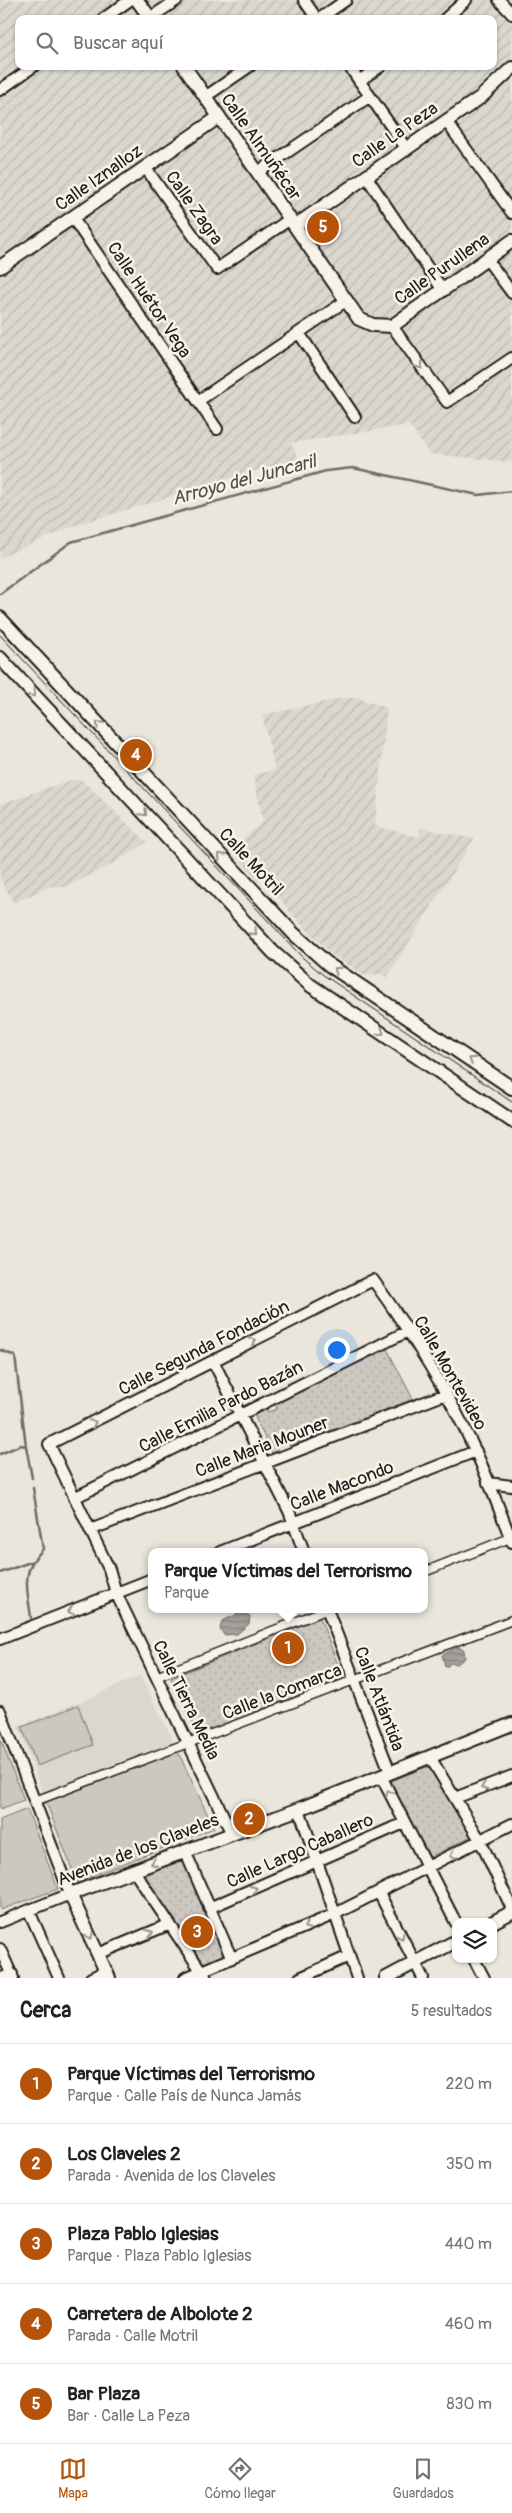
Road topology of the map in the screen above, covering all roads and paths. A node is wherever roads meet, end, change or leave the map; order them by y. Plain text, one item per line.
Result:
1 (130, 0) edge
2 (137, 0) edge
3 (177, 0) edge
4 (304, 0) edge
5 (346, 0) edge
6 (466, 0) edge
7 (499, 0) edge
8 (512, 14) edge
9 (109, 15) edge
10 (149, 15) edge
11 (155, 15) edge
12 (315, 15) edge
13 (324, 15) edge
14 (449, 15) edge
15 (512, 68) edge
16 (28, 70) edge
17 (187, 70) edge
18 (244, 70) edge
19 (352, 70) edge
20 (374, 70) edge
21 (359, 81) junction
22 (0, 90) edge
23 (370, 96) junction
24 (205, 97) junction
25 (219, 117) junction
26 (446, 121) junction
27 (406, 148) junction
28 (145, 167) junction
29 (258, 172) junction
30 (366, 176) junction
31 (512, 214) edge
32 (72, 218) junction
33 (293, 222) junction
34 (512, 241) edge
35 (486, 258) junction
36 (0, 267) edge
37 (442, 289) junction
38 (512, 293) edge
39 (347, 300) junction
40 (392, 326) junction
41 (299, 333) junction
42 (512, 358) edge
43 (198, 401) junction
44 (355, 417) dead end
45 (217, 429) dead end
46 (0, 618) edge
47 (0, 658) edge
48 (512, 1088) edge
49 (512, 1121) edge
50 (373, 1280) joint
51 (410, 1330) junction
52 (213, 1361) junction
53 (446, 1394) junction
54 (240, 1416) junction
55 (49, 1444) joint
56 (476, 1451) junction
57 (265, 1464) junction
58 (488, 1483) junction
59 (512, 1486) edge
60 (74, 1498) junction
61 (293, 1523) junction
62 (90, 1530) junction
63 (511, 1540) edge
64 (230, 1548) edge
65 (302, 1548) edge
66 (428, 1571) edge
67 (148, 1581) edge
68 (116, 1593) junction
69 (317, 1613) edge
70 (329, 1613) edge
71 (512, 1620) edge
72 (0, 1638) edge
73 (156, 1677) junction
74 (354, 1680) junction
75 (1, 1715) edge
76 (512, 1724) edge
77 (188, 1744) junction
78 (430, 1757) junction
79 (385, 1774) junction
80 (512, 1776) edge
81 (455, 1798) junction
82 (35, 1801) junction
83 (299, 1809) junction
84 (404, 1823) junction
85 (512, 1824) edge
86 (232, 1834) junction
87 (480, 1840) junction
88 (185, 1851) junction
89 (318, 1862) junction
90 (427, 1868) junction
91 (134, 1871) junction
92 (379, 1893) junction
93 (70, 1894) junction
94 (209, 1908) junction
95 (512, 1910) edge
96 (29, 1911) junction
97 (335, 1914) junction
98 (453, 1918) edge
99 (497, 1919) edge
100 (0, 1922) edge
101 (170, 1924) junction
102 (452, 1943) edge
103 (0, 1949) edge
104 (98, 1954) junction
105 (349, 1956) junction
106 (231, 1957) junction
107 (415, 1963) junction
108 (476, 1963) edge
109 (108, 1975) edge
110 (204, 1975) edge
111 (9, 1977) edge
112 (59, 1978) edge
113 (91, 1978) edge
114 (185, 1978) edge
115 (300, 1978) edge
116 (357, 1978) edge
117 (386, 1978) edge
118 (423, 1978) edge
119 (484, 1978) edge

1 - 9 street
2 - 10 street
3 - 11 street
4 - 12 street
5 - 13 street
6 - 14 street
7 - 8 street
15 - 26 street, Calle La Peza
16 - 22 street
17 - 24 street, Calle Almuñécar
18 - 24 street
19 - 21 street
20 - 21 street
21 - 23 street
23 - 27 street
23 - 29 street
24 - 25 street, Calle Almuñécar
25 - 28 street, Calle Iznalloz
25 - 29 street, Calle Almuñécar
26 - 27 street, Calle La Peza
26 - 31 street
27 - 30 street, Calle La Peza
28 - 32 street, Calle Iznalloz
28 - 33 street, Calle Zagra
29 - 33 street, Calle Almuñécar
30 - 33 street, Calle La Peza
30 - 37 street
32 - 36 street, Calle Iznalloz
32 - 43 street, Calle Huétor Vega
33 - 39 street, Calle Almuñécar
34 - 35 street, Calle Purullena
35 - 37 street, Calle Purullena
35 - 38 street
37 - 40 street, Calle Purullena
39 - 40 street, Calle Almuñécar
39 - 41 street
40 -> 42 street
41 - 43 street
41 - 44 street
43 - 45 street, Calle Huétor Vega
48 -> 46 street, Calle Motril
47 -> 49 street
50 - 51 street, Calle Montevideo
52 -> 50 street, Calle Segunda Fondación
51 - 53 street, Calle Montevideo
51 - 54 street, Calle Emilia Pardo Bazán
52 - 54 street
55 -> 52 street, Calle Segunda Fondación
53 - 56 street, Calle Montevideo
53 - 57 street, Calle Maria Mouner
54 - 57 street
54 - 60 street, Calle Emilia Pardo Bazán
55 - 60 street, Calle Tierra Media
56 - 58 street, Calle Montevideo
56 - 61 street, Calle Macondo
57 - 61 street
57 - 62 street, Calle Maria Mouner
58 - 59 street
58 - 63 street, Calle Montevideo
60 - 62 street, Calle Tierra Media
61 - 64 street, Calle Macondo
61 - 65 street
62 - 68 street, Calle Tierra Media
63 - 66 street
67 - 68 street
68 -> 72 street
68 - 73 street, Calle Tierra Media
69 - 73 street
70 - 74 street, Calle Atlántida
71 - 74 street, Calle la Comarca
73 - 77 street, Calle Tierra Media
74 - 77 street, Calle la Comarca
74 - 79 street, Calle Atlántida
75 - 82 street
76 - 78 street, Avenida de los Claveles
77 - 82 street, Calle la Comarca
77 - 86 street, Calle Tierra Media
78 - 79 street, Avenida de los Claveles
78 - 81 street
79 - 83 street, Avenida de los Claveles
84 -> 79 street, Calle Atlántida
80 -> 81 street
81 - 87 street
82 - 93 street
83 - 86 street, Avenida de los Claveles
83 - 89 street
84 - 89 street, Calle Largo Caballero
84 - 90 street, Calle Atlántida
85 - 87 street
86 - 88 street, Avenida de los Claveles
87 -> 90 street
87 - 95 street
88 -> 91 street, Avenida de los Claveles
88 - 94 street
94 -> 89 street, Calle Largo Caballero
89 - 97 street
90 - 92 street
90 - 98 street, Calle Atlántida
91 - 93 street, Avenida de los Claveles
91 - 101 street
92 - 97 street
92 -> 107 street
93 - 96 street, Avenida de los Claveles
93 -> 104 street
94 - 106 street
95 - 99 street
96 - 100 street, Avenida de los Claveles
96 - 112 street
97 - 105 street
97 -> 106 street
104 -> 101 street
101 - 110 street
102 - 107 street
103 - 111 street
104 - 109 street
105 - 115 street
105 - 116 street
106 - 110 street
107 - 117 street
107 - 118 street
108 - 119 street
109 - 113 street
110 - 114 street

